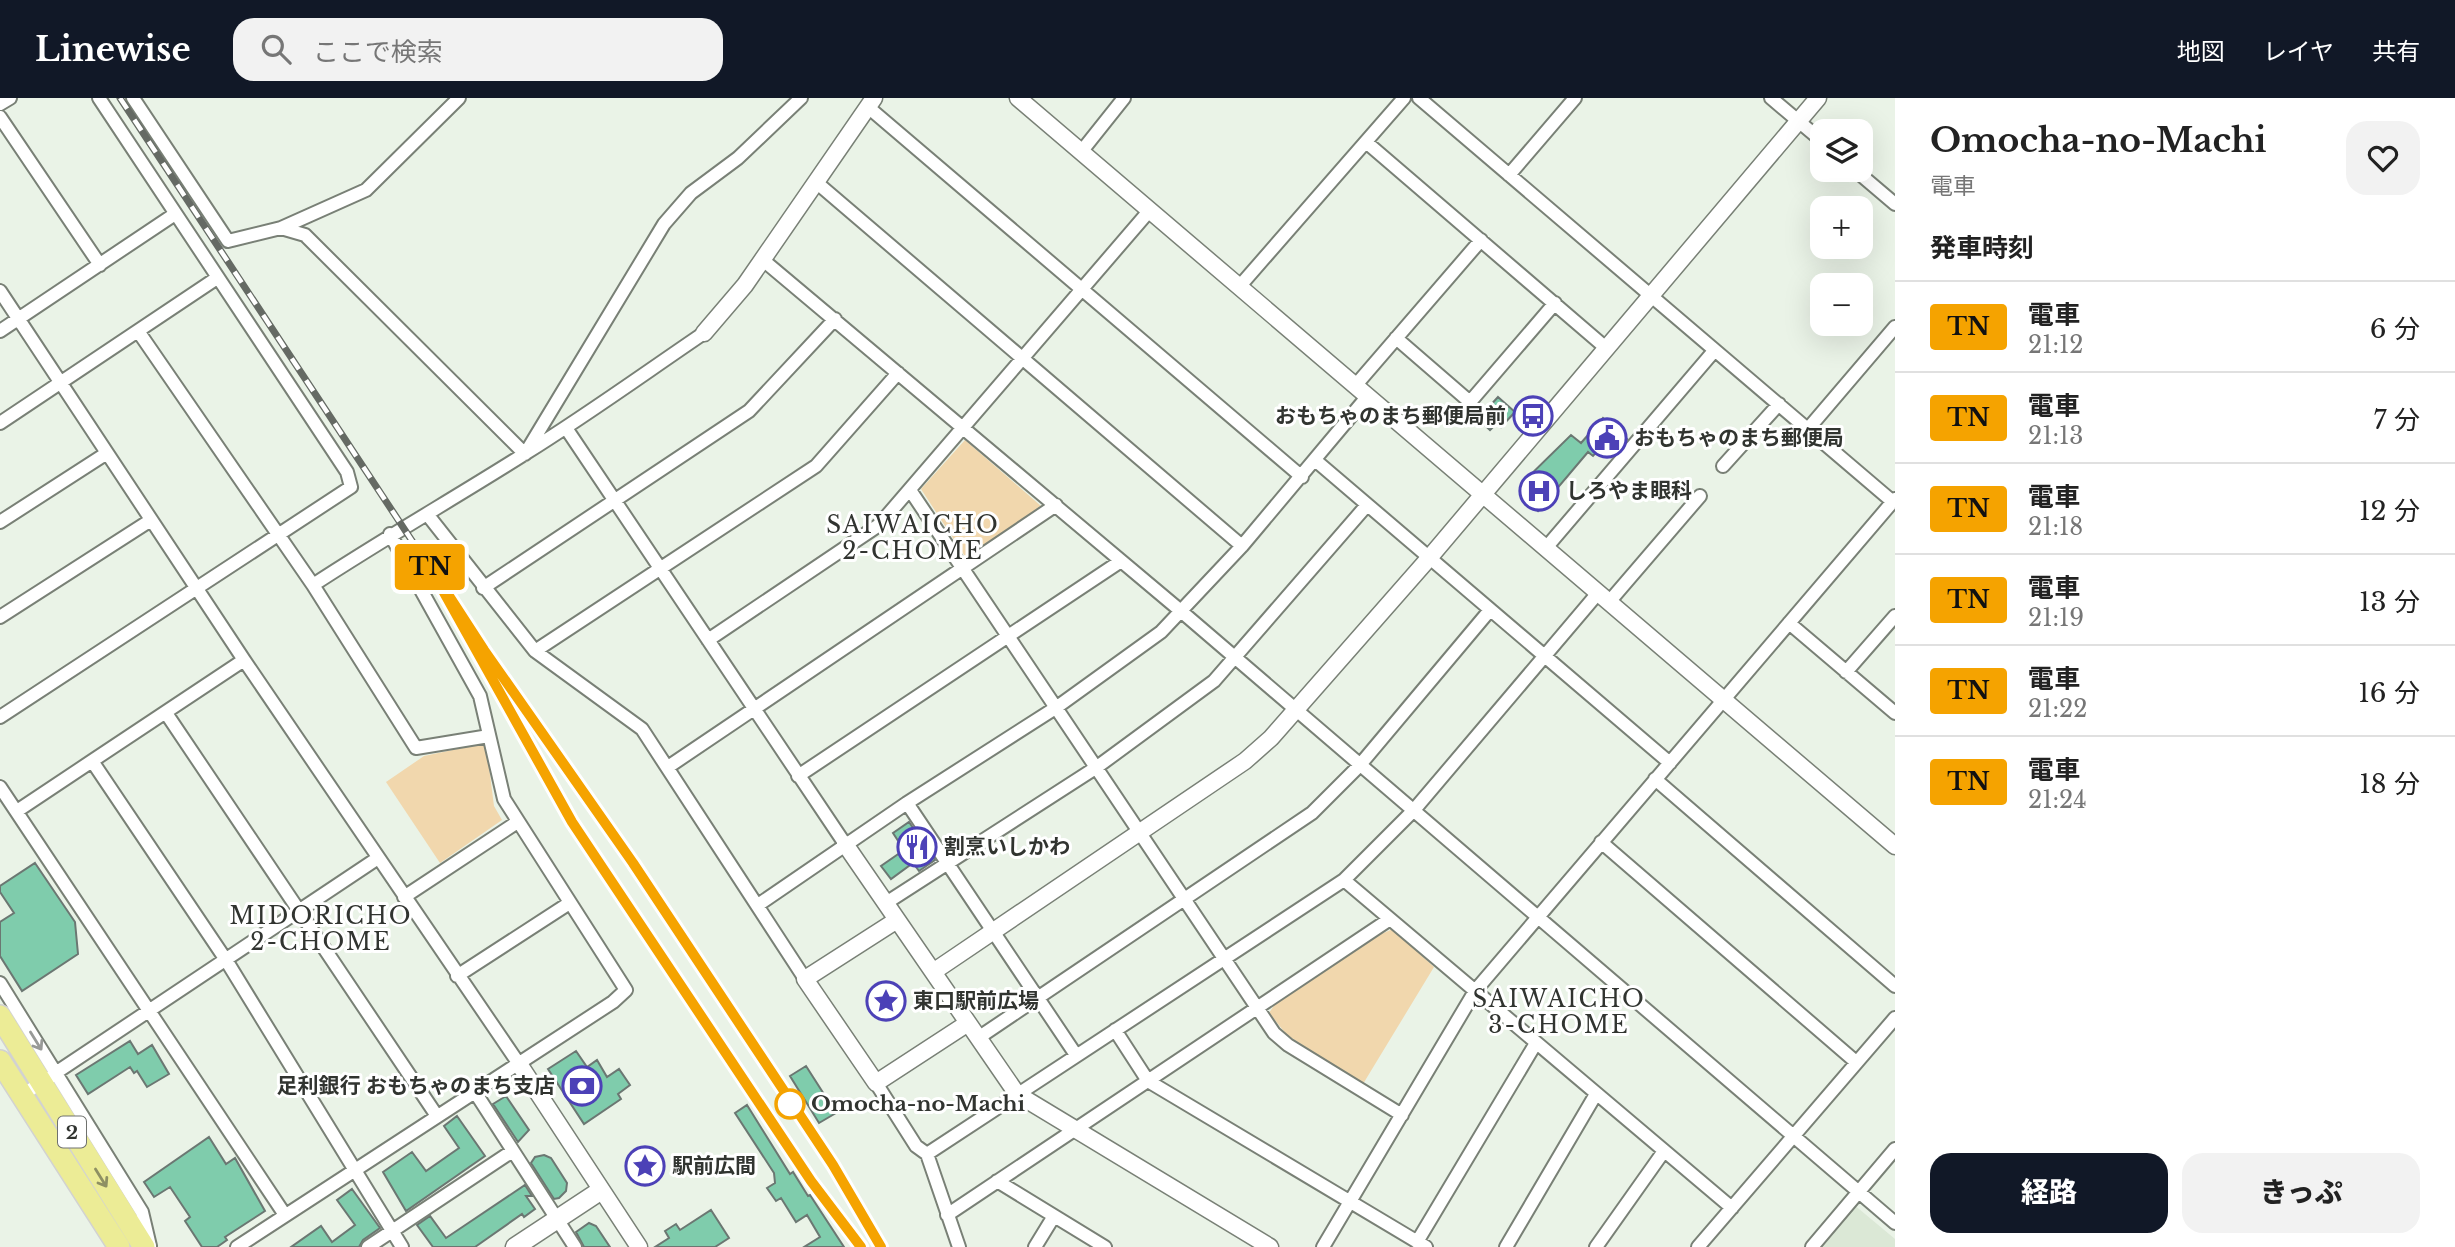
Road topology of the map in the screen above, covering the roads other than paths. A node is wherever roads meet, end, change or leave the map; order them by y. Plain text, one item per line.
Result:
1 (10, 98) edge
2 (99, 98) edge
3 (459, 98) edge
4 (801, 98) edge
5 (1018, 98) edge
6 (1125, 98) edge
7 (1404, 98) edge
8 (1419, 98) edge
9 (1575, 98) edge
10 (1771, 98) edge
11 (1818, 98) edge
12 (135, 99) edge
13 (871, 102) edge
14 (0, 104) edge
15 (0, 117) edge
16 (1798, 121) junction
17 (1810, 131) edge
18 (1366, 142) junction
19 (1081, 152) junction
20 (1509, 175) junction
21 (816, 182) junction
22 (1869, 182) edge
23 (1895, 204) edge
24 (1150, 210) junction
25 (175, 214) junction
26 (281, 228) junction
27 (1480, 240) junction
28 (763, 260) junction
29 (100, 265) junction
30 (217, 278) junction
31 (1239, 286) junction
32 (1081, 290) junction
33 (0, 291) edge
34 (1650, 297) junction
35 (1555, 303) junction
36 (18, 319) junction
37 (835, 319) junction
38 (1895, 327) edge
39 (0, 331) edge
40 (138, 331) junction
41 (704, 333) joint
42 (1396, 338) junction
43 (1606, 348) junction
44 (1714, 351) junction
45 (1023, 357) junction
46 (898, 373) junction
47 (61, 383) junction
48 (1361, 391) junction
49 (1779, 404) junction
50 (0, 423) edge
51 (963, 427) junction
52 (566, 428) junction
53 (1808, 429) junction
54 (107, 453) junction
55 (524, 454) junction
56 (1315, 460) junction
57 (1723, 466) dead end
58 (1301, 477) junction
59 (910, 490) junction
60 (1483, 494) junction
61 (1700, 496) dead end
62 (614, 500) junction
63 (1894, 501) edge
64 (1056, 505) junction
65 (1367, 505) junction
66 (427, 514) junction
67 (151, 520) junction
68 (0, 522) edge
69 (279, 534) junction
70 (390, 534) junction
71 (1242, 546) junction
72 (1545, 549) junction
73 (1430, 557) junction
74 (1121, 561) junction
75 (660, 569) junction
76 (964, 569) junction
77 (313, 585) junction
78 (483, 588) junction
79 (197, 589) junction
80 (1603, 597) junction
81 (1490, 610) junction
82 (1182, 612) junction
83 (1895, 616) edge
84 (0, 617) edge
85 (1789, 623) junction
86 (1009, 636) junction
87 (708, 640) junction
88 (534, 651) junction
89 (1544, 655) junction
90 (1236, 659) junction
91 (244, 660) junction
92 (1846, 672) junction
93 (1725, 699) junction
94 (1057, 707) junction
95 (754, 709) junction
96 (1297, 712) junction
97 (166, 713) junction
98 (1895, 713) edge
99 (0, 717) edge
100 (489, 736) junction
101 (92, 761) junction
102 (1670, 762) junction
103 (1359, 766) junction
104 (668, 767) junction
105 (1097, 767) junction
106 (798, 776) junction
107 (1656, 779) junction
108 (0, 787) edge
109 (907, 803) junction
110 (1414, 810) junction
111 (17, 811) junction
112 (516, 823) junction
113 (1139, 831) junction
114 (1601, 842) junction
115 (845, 844) junction
116 (1895, 846) edge
117 (378, 858) junction
118 (948, 863) junction
119 (1344, 880) junction
120 (404, 897) junction
121 (1185, 899) junction
122 (568, 904) junction
123 (886, 904) junction
124 (758, 905) junction
125 (300, 911) junction
126 (1539, 916) junction
127 (1390, 919) junction
128 (897, 920) junction
129 (993, 930) junction
130 (1225, 959) junction
131 (226, 960) junction
132 (933, 972) junction
133 (457, 976) junction
134 (805, 979) junction
135 (0, 983) edge
136 (1895, 986) edge
137 (1475, 991) junction
138 (1038, 997) junction
139 (1258, 1007) junction
140 (149, 1012) junction
141 (0, 1016) edge
142 (1895, 1018) edge
143 (968, 1023) junction
144 (1115, 1030) junction
145 (978, 1038) junction
146 (1536, 1042) junction
147 (1076, 1055) junction
148 (0, 1061) edge
149 (1856, 1062) junction
150 (519, 1064) junction
151 (49, 1078) junction
152 (1148, 1081) junction
153 (876, 1083) junction
154 (475, 1092) junction
155 (1017, 1094) junction
156 (1596, 1094) junction
157 (22, 1096) junction
158 (1402, 1115) junction
159 (438, 1116) junction
160 (1074, 1130) junction
161 (1793, 1135) junction
162 (1895, 1149) edge
163 (1664, 1151) junction
164 (511, 1152) junction
165 (927, 1154) junction
166 (353, 1171) junction
167 (998, 1181) junction
168 (600, 1191) junction
169 (1858, 1192) junction
170 (1349, 1202) junction
171 (1732, 1208) junction
172 (285, 1215) junction
173 (947, 1215) junction
174 (1054, 1216) junction
175 (557, 1220) junction
176 (1895, 1223) edge
177 (391, 1231) junction
178 (1422, 1245) edge
179 (118, 1247) edge
180 (144, 1247) edge
181 (150, 1247) edge
182 (237, 1247) edge
183 (368, 1247) edge
184 (402, 1247) edge
185 (515, 1247) edge
186 (575, 1247) edge
187 (639, 1247) edge
188 (959, 1247) edge
189 (1035, 1247) edge
190 (1105, 1247) edge
191 (1270, 1247) edge
192 (1323, 1247) edge
193 (1506, 1247) edge
194 (1596, 1247) edge
195 (1698, 1247) edge
196 (1812, 1247) edge

1 - 14 street
2 - 25 street
3 - 26 street
4 - 55 street
5 - 19 street
6 - 19 street
7 - 18 street
8 - 20 street
9 - 20 street
10 - 16 street
11 - 16 street
12 - 26 street
13 - 21 street
13 - 32 street
15 - 29 street
16 - 17 street
16 - 34 street
18 - 27 street
18 - 31 street
19 - 24 street
20 - 34 street
21 - 28 street
21 - 45 street
22 - 23 street
24 - 31 street
24 - 32 street
25 - 29 street
25 - 30 street
26 - 55 street
27 - 35 street
27 - 42 street
28 - 37 street
28 - 41 street
29 - 36 street
30 - 40 street
30 - 69 street
31 - 48 street
32 - 45 street
32 - 58 street
33 - 36 street
34 - 43 street
34 - 44 street
35 - 42 street
35 - 43 street
36 - 39 street
36 - 47 street
37 - 46 street
37 - 62 street
38 - 53 street
40 - 47 street
40 - 69 street
41 - 52 street
42 - 48 street
43 - 60 street
44 - 49 street
44 - 72 street
45 - 51 street
45 - 71 street
46 - 51 street
46 - 75 street
47 - 50 street
47 - 54 street
48 - 56 street
48 - 60 street
49 - 53 street
49 - 57 street
51 - 59 street
51 - 64 street
52 - 55 street
52 - 62 street
53 - 63 street
54 - 67 street
54 - 68 street
55 - 66 street
56 - 58 street
56 - 65 street
58 - 71 street
59 - 76 street
59 - 87 street
60 - 72 street
60 - 73 street
61 - 80 street
62 - 75 street
62 - 78 street
63 - 85 street
64 - 74 street
64 - 76 street
65 - 73 street
65 - 90 street
66 - 70 street
66 - 78 street
67 - 79 street
67 - 84 street
69 - 77 street
69 - 79 street
70 - 77 street
70 - 100 street
71 - 82 street
72 - 80 street
73 - 81 street
73 - 96 street
74 - 82 street
74 - 86 street
75 - 87 street
75 - 88 street
76 - 86 street
76 - 95 street
77 - 100 street
78 - 88 street
79 - 91 street
79 - 99 street
80 - 89 street
80 - 93 street
81 - 89 street
81 - 103 street
82 - 90 street
82 - 94 street
83 - 92 street
85 - 92 street
85 - 93 street
86 - 94 street
86 - 106 street
87 - 95 street
88 - 104 street
89 - 102 street
89 - 110 street
90 - 96 street
90 - 105 street
91 - 97 street
91 - 117 street
92 - 98 street
93 - 102 street
93 - 116 street
94 - 105 street
94 - 109 street
95 - 104 street
95 - 106 street
96 - 103 street
96 - 113 street
97 - 101 street
97 - 125 street
100 - 112 street
101 - 111 street
101 - 131 street
102 - 107 street
103 - 110 street
103 - 121 street
104 - 124 street
105 - 113 street
105 - 118 street
106 - 115 street
107 - 114 street
107 - 136 street
108 - 111 street
109 - 115 street
109 - 118 street
110 - 119 street
110 - 126 street
111 - 140 street
112 - 120 street
112 - 122 street
113 - 121 street
113 - 129 street
114 - 126 street
114 - 149 street
115 - 123 street
115 - 124 street
117 - 120 street
117 - 125 street
118 - 123 street
118 - 129 street
119 - 127 street
119 - 130 street
120 - 133 street
121 - 130 street
121 - 138 street
122 - 133 street
122 - 150 street
123 - 128 street
124 - 134 street
125 - 131 street
125 - 159 street
126 - 137 street
126 - 161 street
127 - 137 street
127 - 139 street
128 - 132 street
128 - 134 street
129 - 132 street
129 - 138 street
130 - 139 street
130 - 144 street
131 - 140 street
131 - 166 street
132 - 143 street
133 - 150 street
134 - 153 street
135 -> 151 street
137 - 146 street
137 - 158 street
138 - 145 street
138 - 147 street
139 - 152 street
139 - 158 street
140 - 151 street
140 - 172 street
141 - 151 main road, 2
142 - 149 street
143 - 145 street
143 - 153 street
144 - 147 street
144 - 152 street
145 - 155 street
146 - 156 street
146 - 178 street
147 - 155 street
148 - 157 main road, 2
149 - 161 street
150 - 154 street
150 - 168 street
151 - 157 street
151 -> 180 main road, 2
151 - 181 street
152 - 160 street
152 - 170 street
153 - 165 street
154 - 159 street
154 - 164 street
155 - 160 street
155 - 165 street
156 - 163 street
156 - 193 street
157 - 179 main road, 2
158 - 170 street
159 - 166 street
160 - 167 street
160 - 191 street
161 - 169 street
161 - 171 street
162 - 169 street
163 - 171 street
163 - 194 street
164 - 175 street
164 - 177 street
165 - 173 street
166 - 172 street
166 - 177 street
167 - 173 street
167 - 174 street
168 - 175 main road
168 - 187 street
169 - 176 street
169 - 196 street
170 - 178 street
170 - 192 street
171 - 195 street
172 - 182 street
173 - 188 street
174 - 189 street
174 - 190 street
175 - 185 main road
175 - 186 street
177 - 183 street
177 - 184 street

